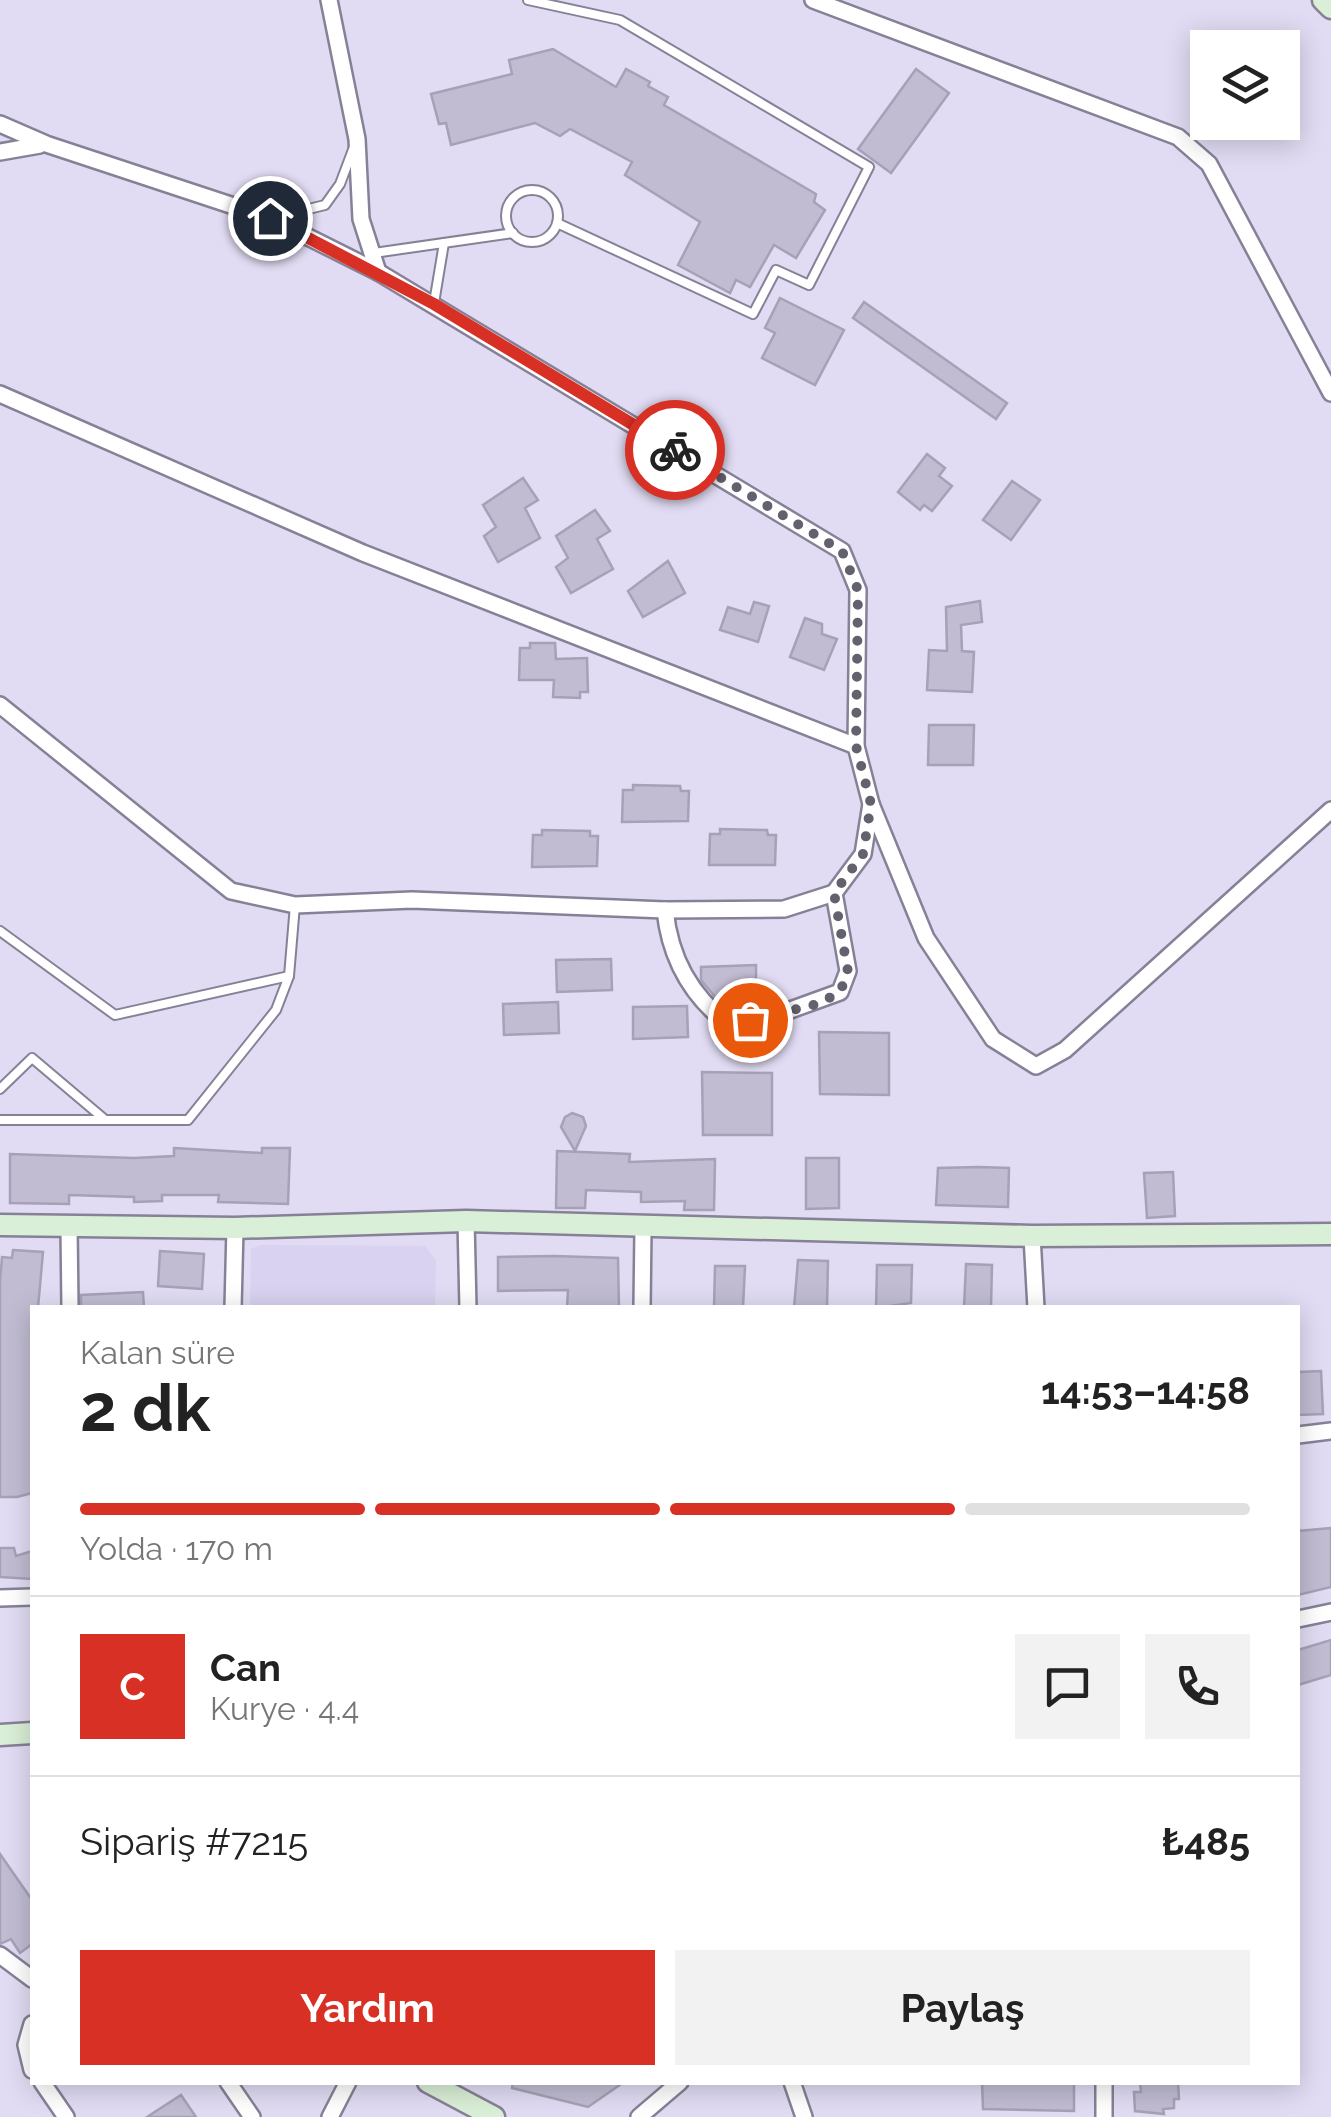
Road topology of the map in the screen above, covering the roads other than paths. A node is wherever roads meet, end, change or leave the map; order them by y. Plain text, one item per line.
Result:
1 (329, 0) edge
2 (528, 0) edge
3 (814, 0) edge
4 (0, 124) edge
5 (357, 138) junction
6 (46, 144) junction
7 (0, 152) edge
8 (270, 218) junction
9 (557, 223) junction
10 (513, 233) junction
11 (444, 243) junction
12 (372, 253) junction
13 (378, 272) junction
14 (434, 304) junction
15 (1331, 393) edge
16 (1, 397) edge
17 (0, 706) edge
18 (856, 746) junction
19 (871, 804) junction
20 (1331, 810) edge
21 (834, 893) junction
22 (295, 904) junction
23 (665, 910) junction
24 (0, 931) edge
25 (289, 976) junction
26 (0, 1089) edge
27 (102, 1118) junction
28 (0, 1120) edge
29 (466, 1221) junction
30 (0, 1225) edge
31 (69, 1226) junction
32 (235, 1228) junction
33 (643, 1228) junction
34 (1331, 1234) edge
35 (1032, 1236) junction
36 (70, 1305) edge
37 (233, 1305) edge
38 (468, 1305) edge
39 (642, 1305) edge
40 (1036, 1305) edge
41 (1331, 1431) edge
42 (1300, 1435) edge
43 (30, 1597) edge
44 (0, 1598) edge
45 (1331, 1612) edge
46 (1300, 1618) edge
47 (30, 1733) edge
48 (0, 1735) edge
49 (0, 1955) edge
50 (30, 1978) edge
51 (30, 2031) edge
52 (30, 2062) edge
53 (44, 2085) edge
54 (230, 2085) edge
55 (346, 2085) edge
56 (434, 2085) edge
57 (676, 2085) edge
58 (793, 2085) edge
59 (1104, 2085) edge
60 (66, 2117) edge
61 (252, 2117) edge
62 (330, 2117) edge
63 (494, 2117) edge
64 (639, 2117) edge
65 (804, 2117) edge
66 (1104, 2117) edge

1 - 5 street
2 - 9 lane
3 - 15 street
4 - 6 street
5 - 8 lane
5 - 12 street
6 - 7 street
6 - 8 street
8 - 13 street
9 - 10 lane
9 - 10 lane
10 - 11 lane
11 - 12 lane
11 - 14 lane
12 - 13 street
13 - 14 street
14 - 18 street
16 - 18 street
17 - 22 street
18 - 19 street
19 - 20 street
19 - 21 street
21 - 23 street
21 - 23 street
22 - 23 street
22 - 25 lane
24 - 25 lane
25 - 27 lane
26 - 27 lane
27 - 28 lane
29 - 32 street
29 - 33 street
29 - 38 street
30 - 31 street
31 - 32 street
31 - 36 street
32 - 37 street
33 - 35 street
33 - 39 street
34 - 35 street
35 - 40 street
41 - 42 street
43 - 44 street
45 - 46 street
47 - 48 street
49 - 50 street
51 - 52 street
53 - 60 street
54 - 61 street
55 - 62 street
56 - 63 street
57 - 64 street
58 - 65 street
59 - 66 street

